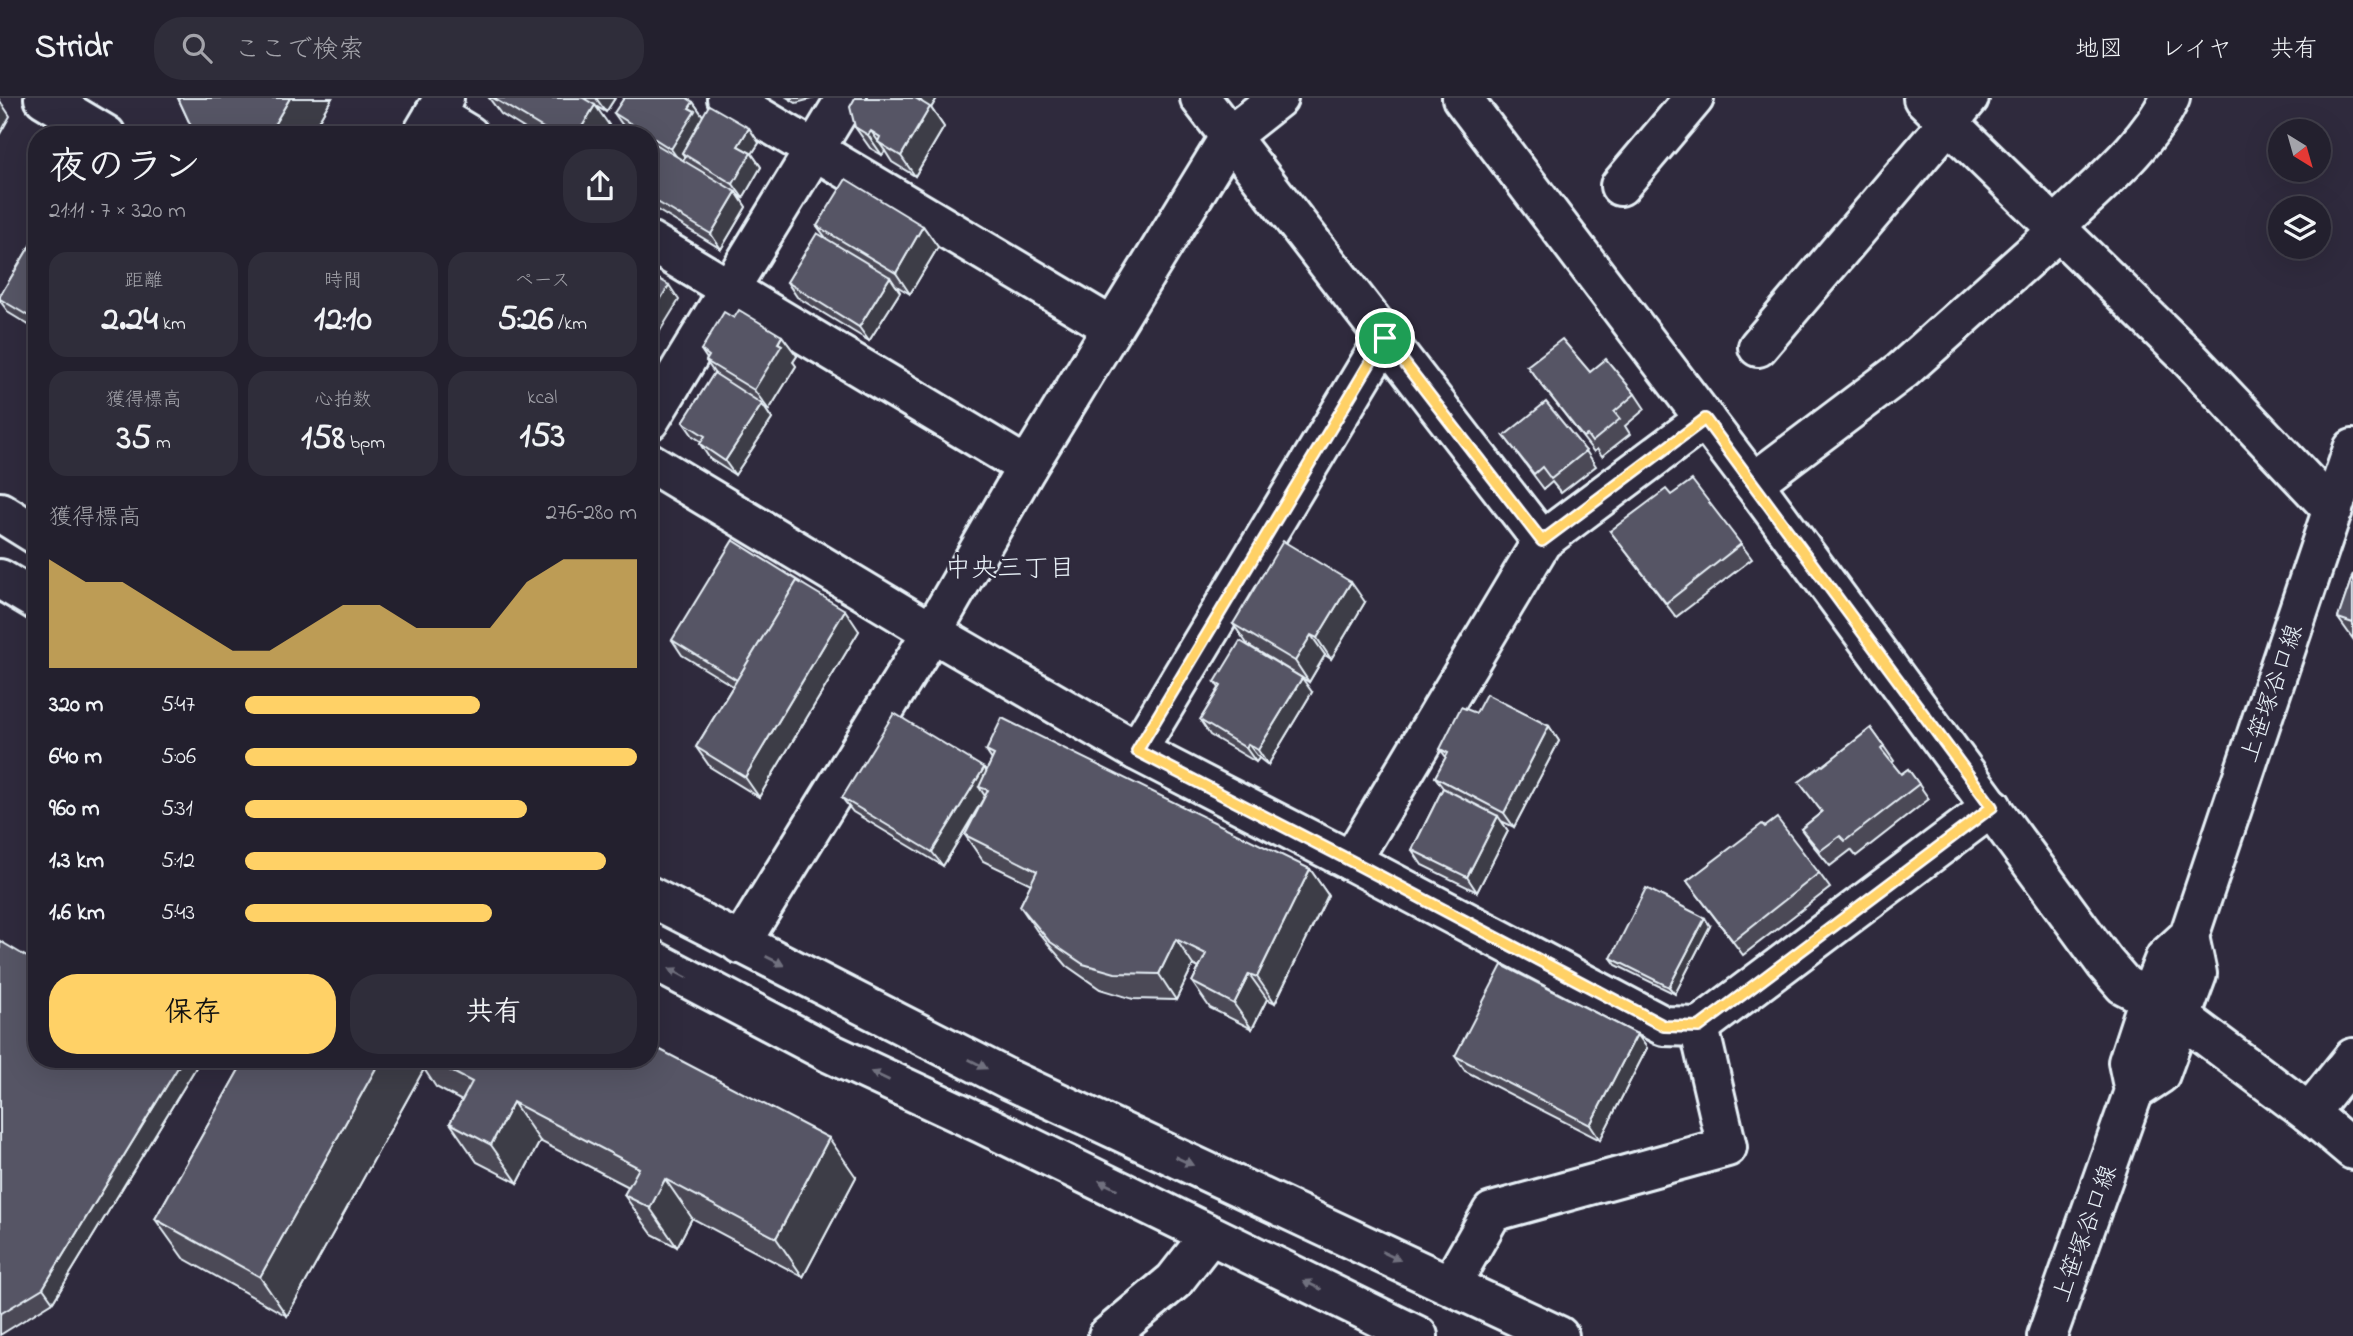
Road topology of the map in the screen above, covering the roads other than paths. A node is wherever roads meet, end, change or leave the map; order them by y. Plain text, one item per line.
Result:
1 (44, 98) edge
2 (727, 98) edge
3 (846, 98) edge
4 (1200, 98) edge
5 (1278, 98) edge
6 (1462, 98) edge
7 (1694, 98) edge
8 (2169, 98) edge
9 (1946, 106) edge
10 (434, 116) edge
11 (91, 126) edge
12 (452, 126) edge
13 (1230, 136) junction
14 (814, 150) junction
15 (1620, 186) dead end
16 (2057, 229) junction
17 (658, 247) edge
18 (730, 289) junction
19 (1112, 327) junction
20 (1385, 338) junction
21 (1758, 347) dead end
22 (658, 406) edge
23 (1705, 419) junction
24 (2353, 449) edge
25 (658, 467) edge
26 (1027, 467) junction
27 (1753, 483) junction
28 (2333, 510) junction
29 (0, 512) edge
30 (28, 529) edge
31 (1542, 541) junction
32 (0, 579) edge
33 (28, 596) edge
34 (932, 632) junction
35 (1137, 751) junction
36 (1992, 807) junction
37 (1351, 861) junction
38 (658, 901) edge
39 (740, 944) junction
40 (658, 963) edge
41 (2165, 1008) junction
42 (1699, 1027) junction
43 (2353, 1058) edge
44 (2309, 1112) junction
45 (2353, 1150) edge
46 (1210, 1235) junction
47 (1451, 1284) junction
48 (1108, 1336) edge
49 (1418, 1336) edge
50 (1559, 1336) edge
51 (2047, 1336) edge

1 - 11 street
2 - 14 street
3 - 14 street
4 - 13 street
5 - 13 street
6 - 23 street
7 - 15 street
8 - 16 street
9 - 16 street
9 - 21 street
10 - 12 street
13 - 19 street
13 - 20 street
14 - 18 street
14 - 19 street
16 - 27 street
16 - 28 street
17 - 18 street
18 - 22 street
18 - 26 street
19 - 26 street
20 - 31 street
20 - 35 street
23 - 27 street
23 - 31 street
24 - 28 street, 上笹塚谷口線
25 - 34 street
26 - 34 street
27 - 36 street
28 - 41 street, 上笹塚谷口線
29 - 30 street
31 - 37 street
32 - 33 street
34 - 35 street
34 - 39 street
35 - 37 street
36 - 41 street
36 - 42 street
37 - 42 street
38 - 39 street
39 -> 47 street
46 -> 40 street
41 - 44 street
41 - 51 street, 上笹塚谷口線
42 - 47 street
43 - 44 street
44 - 45 street
46 - 48 street
49 -> 46 street
47 - 50 street

